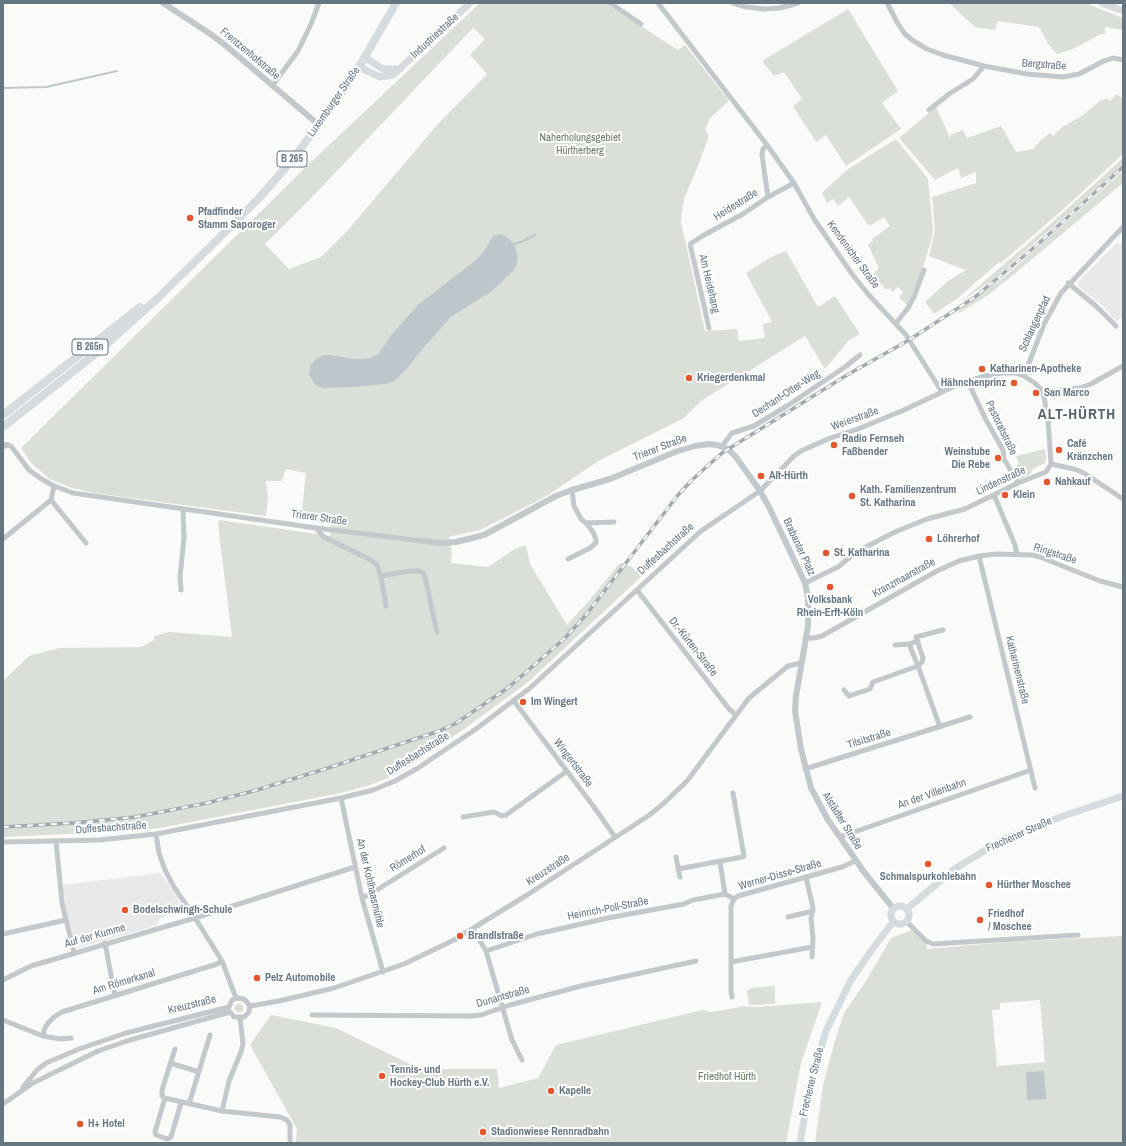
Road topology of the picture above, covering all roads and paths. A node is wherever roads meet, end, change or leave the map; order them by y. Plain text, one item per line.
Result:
1 (163, 3) edge
2 (319, 3) edge
3 (396, 3) edge
4 (470, 3) edge
5 (610, 3) edge
6 (658, 3) edge
7 (733, 3) edge
8 (798, 3) edge
9 (887, 3) edge
10 (1102, 3) edge
11 (1123, 11) edge
12 (640, 24) dead end
13 (364, 57) junction
14 (1123, 60) edge
15 (984, 66) junction
16 (359, 67) junction
17 (400, 69) junction
18 (272, 86) junction
19 (929, 110) dead end
20 (319, 125) junction
21 (767, 145) junction
22 (794, 183) junction
23 (768, 197) junction
24 (1123, 227) edge
25 (690, 244) joint
26 (924, 270) dead end
27 (177, 278) junction
28 (1068, 283) junction
29 (896, 323) junction
30 (1116, 326) dead end
31 (709, 328) dead end
32 (860, 354) dead end
33 (1123, 366) edge
34 (1024, 376) junction
35 (968, 382) junction
36 (942, 392) junction
37 (1044, 392) junction
38 (3, 415) edge
39 (3, 427) edge
40 (5, 445) edge
41 (722, 446) junction
42 (1051, 464) junction
43 (1018, 483) junction
44 (54, 486) junction
45 (572, 490) junction
46 (760, 491) junction
47 (994, 494) junction
48 (1123, 499) edge
49 (51, 500) junction
50 (183, 509) junction
51 (586, 522) junction
52 (614, 522) dead end
53 (316, 528) junction
54 (3, 539) edge
55 (423, 541) joint
56 (86, 543) dead end
57 (1017, 554) junction
58 (979, 556) junction
59 (568, 559) dead end
60 (381, 576) junction
61 (805, 583) junction
62 (1123, 587) edge
63 (181, 590) dead end
64 (637, 590) junction
65 (386, 606) dead end
66 (943, 630) dead end
67 (437, 632) dead end
68 (806, 638) junction
69 (918, 641) junction
70 (909, 644) junction
71 (895, 645) dead end
72 (801, 663) junction
73 (918, 666) junction
74 (844, 690) dead end
75 (514, 701) junction
76 (735, 714) junction
77 (970, 717) dead end
78 (940, 727) junction
79 (805, 769) junction
80 (1031, 770) junction
81 (567, 771) junction
82 (1035, 788) dead end
83 (734, 793) dead end
84 (1123, 796) edge
85 (341, 798) junction
86 (463, 817) dead end
87 (156, 834) junction
88 (615, 837) junction
89 (840, 837) junction
90 (56, 841) junction
91 (3, 842) edge
92 (444, 848) dead end
93 (676, 857) dead end
94 (855, 861) junction
95 (720, 862) junction
96 (355, 867) junction
97 (678, 869) junction
98 (806, 877) junction
99 (680, 878) dead end
100 (725, 894) junction
101 (362, 898) junction
102 (734, 899) junction
103 (893, 908) junction
104 (907, 909) junction
105 (813, 912) junction
106 (788, 917) dead end
107 (195, 918) junction
108 (66, 920) junction
109 (906, 921) junction
110 (894, 922) junction
111 (472, 929) junction
112 (3, 934) edge
113 (1078, 935) dead end
114 (105, 943) junction
115 (812, 947) junction
116 (486, 951) junction
117 (74, 953) junction
118 (812, 957) dead end
119 (222, 961) junction
120 (696, 961) dead end
121 (731, 962) junction
122 (383, 972) junction
123 (3, 980) edge
124 (115, 996) junction
125 (732, 997) dead end
126 (236, 998) junction
127 (250, 1006) junction
128 (502, 1008) junction
129 (230, 1009) junction
130 (312, 1014) dead end
131 (240, 1018) junction
132 (3, 1020) edge
133 (210, 1035) dead end
134 (43, 1036) junction
135 (71, 1038) dead end
136 (175, 1049) dead end
137 (522, 1060) dead end
138 (170, 1063) junction
139 (199, 1072) junction
140 (20, 1091) junction
141 (165, 1098) junction
142 (182, 1103) junction
143 (3, 1104) edge
144 (189, 1104) junction
145 (222, 1111) junction
146 (290, 1143) edge
147 (800, 1143) edge

1 - 18 street, Frentzenhofstraße
2 - 18 street
3 - 13 main road, Luxemburger Straße / B 265
4 - 17 main road, Industriestraße
5 - 12 street
6 - 21 street, Kendenicher Straße
7 - 8 street
9 - 15 street, Bergstraße
10 - 11 main road
13 - 16 main road, Luxemburger Straße / B 265
13 - 17 main road
14 - 15 street, Bergstraße
15 - 19 street
16 - 17 main road, Industriestraße
16 - 20 main road, Luxemburger Straße / B 265
18 - 20 street, Frentzenhofstraße
20 - 27 main road, Luxemburger Straße / B 265
21 - 22 street, Kendenicher Straße
21 - 23 street
22 - 23 street, Heidestraße
22 - 29 street, Kendenicher Straße
23 - 25 street, Heidestraße
24 - 28 street, Schlangenpfad
25 - 31 street, Am Heidehang
26 - 29 street
27 - 38 main road, B 265n
27 - 39 main road, B 265n
28 - 30 street
28 - 34 street, Schlangenpfad
29 - 36 street, Kendenicher Straße
32 - 41 street, Dechant-Otter-Weg
33 - 37 street
34 - 35 street, Weierstraße
34 - 37 street
35 - 36 street, Weierstraße
35 - 43 street, Pastoratstraße
36 - 46 street, Weierstraße
37 - 42 street
40 - 44 street, Trierer Straße
41 - 45 street, Trierer Straße
41 - 46 street
42 - 43 street, Lindenstraße
42 - 48 street
43 - 47 street, Lindenstraße
44 - 49 street
44 - 50 street, Trierer Straße
45 - 51 street
45 - 55 street, Trierer Straße
46 - 61 street, Brabanter Platz
46 - 64 street, Duffesbachstraße
47 - 57 street, Ringstraße
47 - 61 street, Lindenstraße
49 - 54 street
49 - 56 street
50 - 53 street, Trierer Straße
50 - 63 street
51 - 52 street
51 - 59 street
53 - 55 street, Trierer Straße
53 - 60 street
57 - 58 street, Kranzmaarstraße
57 - 62 street, Ringstraße
58 - 68 street, Kranzmaarstraße
58 - 80 street, Katharinenstraße
60 - 65 street
60 - 67 street
61 - 68 street, Brabanter Platz
64 - 75 street, Duffesbachstraße
64 - 76 street, Dr.-Kürten-Straße
66 - 69 street
68 - 72 street, Alstädter Straße
69 - 70 street
69 - 73 street
70 - 71 street
70 - 73 street
72 - 76 street, Kreuzstraße
72 - 79 street, Alstädter Straße
73 - 74 street
73 - 78 street
75 - 81 street, Wingertstraße
75 - 85 street, Duffesbachstraße
76 - 88 street, Kreuzstraße
77 - 78 street, Tilsitstraße
78 - 79 street, Tilsitstraße
79 - 89 street, Alstädter Straße
80 - 82 street, Katharinenstraße
80 - 89 street, An der Villenbahn
81 - 86 street
81 - 88 street, Wingertstraße
83 - 95 street
84 - 104 main road, Frechener Straße
85 - 87 street, Duffesbachstraße
85 - 96 street, An der Kohlhaasmühle
87 - 90 street, Duffesbachstraße
87 - 107 street
88 - 111 street, Kreuzstraße
89 - 94 street, Alstädter Straße
90 - 91 street, Duffesbachstraße
90 - 108 street
92 - 101 street, Römerhof
93 - 97 street
94 - 98 street, Werner-Disse-Straße
94 - 103 street, Alstädter Straße
95 - 97 street
95 - 100 street
96 - 101 street, An der Kohlhaasmühle
96 - 107 street, Auf der Kumme
97 - 99 street
98 - 102 street, Werner-Disse-Straße
98 - 105 street
100 - 102 street
100 - 116 street, Heinrich-Poll-Straße
101 - 122 street, An der Kohlhaasmühle
102 - 121 street, Werner-Disse-Straße
103 - 104 main road
103 - 110 main road
104 - 109 main road
105 - 106 street
105 - 115 street
107 - 114 street, Auf der Kumme
107 - 119 street
108 - 112 street
108 - 117 street
109 - 110 main road
109 - 113 street
110 - 147 main road, Frechener Straße
111 - 116 street
111 - 122 street, Kreuzstraße
114 - 117 street, Auf der Kumme
114 - 124 street
115 - 118 street
115 - 121 street
116 - 128 street
117 - 123 street, Auf der Kumme
119 - 124 street, Am Römerkanal
119 - 126 street
120 - 128 street, Dunantstraße
121 - 125 street, Werner-Disse-Straße
122 - 127 street, Kreuzstraße
124 - 134 street, Am Römerkanal
126 - 127 street
126 - 129 street
127 - 131 street
128 - 130 street, Dunantstraße
128 - 137 street
129 - 131 street
129 - 140 street, Kreuzstraße
129 - 140 street, Kreuzstraße
131 - 145 street
132 - 134 street
133 - 139 street
134 - 135 street
136 - 138 street
138 - 139 street
138 - 141 street
139 - 144 street
140 - 143 street, Kreuzstraße
141 - 142 street
141 - 142 street
142 - 144 street
144 - 145 street
145 - 146 street

